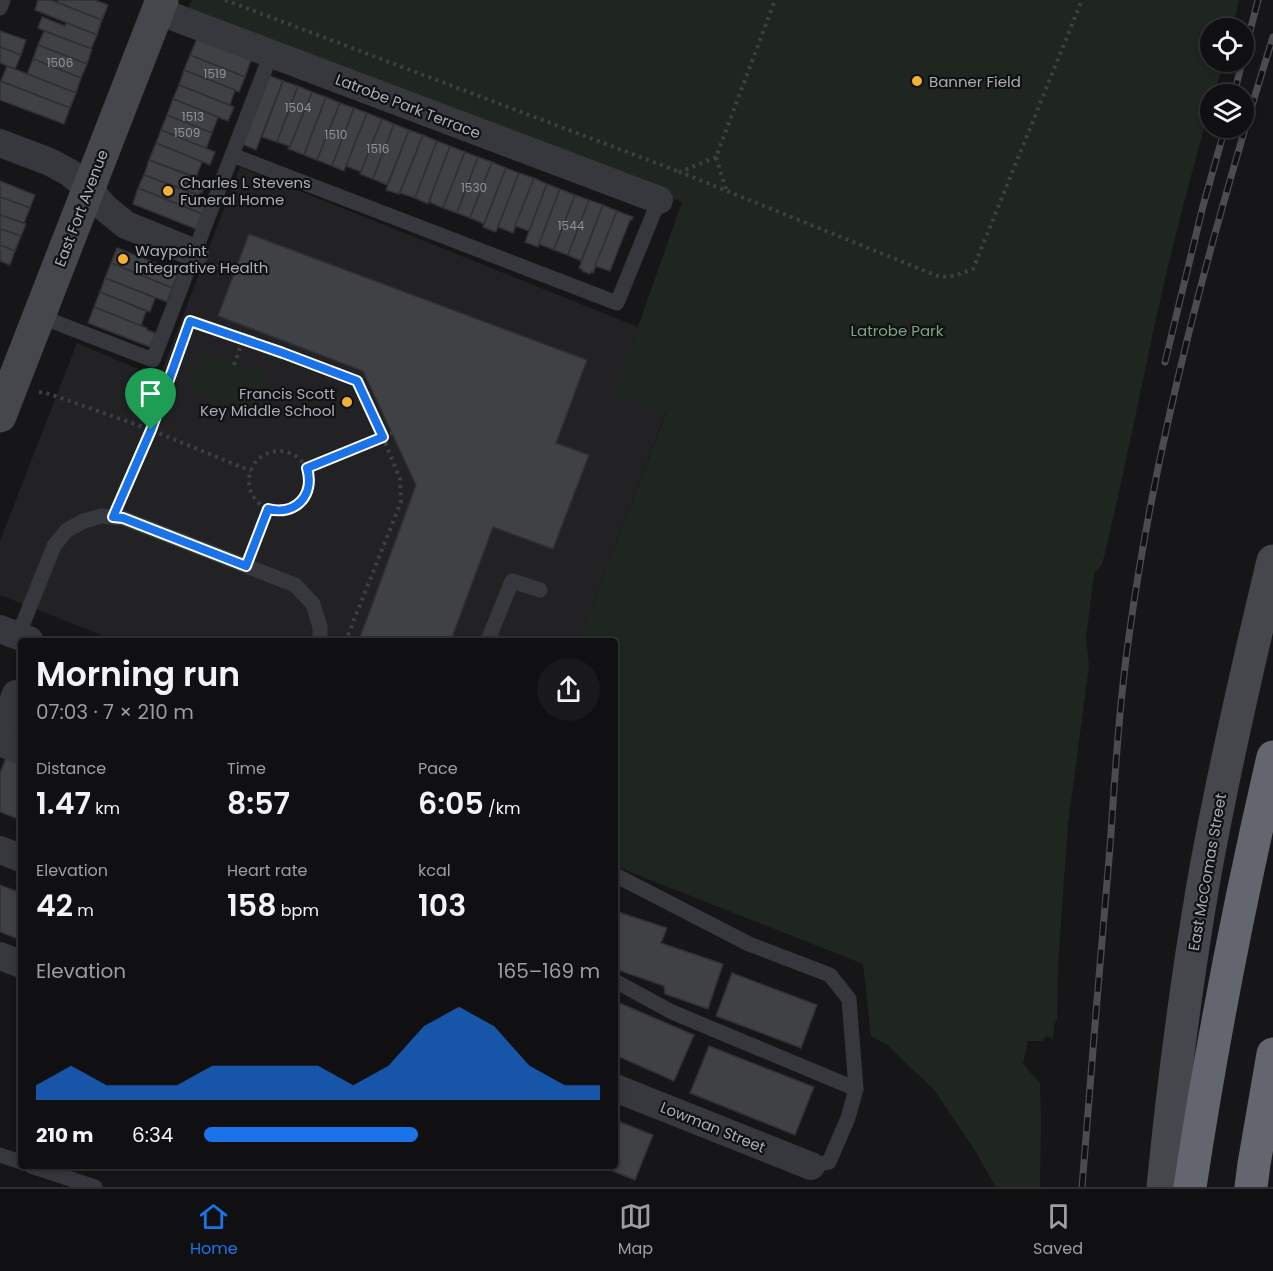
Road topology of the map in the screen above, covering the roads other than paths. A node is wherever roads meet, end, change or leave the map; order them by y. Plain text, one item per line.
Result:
1 (3, 0) edge
2 (160, 5) edge
3 (0, 8) edge
4 (271, 54) junction
5 (0, 143) edge
6 (232, 155) junction
7 (89, 189) junction
8 (659, 200) joint
9 (195, 253) junction
10 (39, 316) junction
11 (4, 396) edge
12 (1273, 561) edge
13 (540, 591) dead end
14 (16, 635) edge
15 (320, 638) edge
16 (489, 638) edge
17 (16, 694) dead end
18 (0, 735) edge
19 (0, 742) edge
20 (18, 750) edge
21 (1273, 756) edge
22 (0, 850) edge
23 (18, 857) edge
24 (618, 877) edge
25 (0, 956) edge
26 (18, 963) edge
27 (618, 983) edge
28 (1273, 1054) edge
29 (618, 1089) edge
30 (856, 1089) junction
31 (0, 1155) edge
32 (18, 1161) edge
33 (811, 1166) joint
34 (41, 1169) edge
35 (95, 1187) edge
36 (1162, 1187) edge
37 (1190, 1187) edge
38 (1251, 1187) edge

1 - 3 lane
2 - 4 street, Latrobe Park Terrace
2 - 7 street, East Fort Avenue
4 - 6 lane
4 - 8 street, Latrobe Park Terrace
5 - 7 street
6 - 8 lane
6 - 9 lane
7 - 9 street
7 - 10 street, East Fort Avenue
9 - 10 lane
10 - 11 street, East Fort Avenue
12 - 36 street, East McComas Street
13 - 16 lane
14 - 15 lane
17 - 18 street
19 - 20 street
21 - 37 highway
22 - 23 street
24 - 30 lane
25 - 26 street
27 - 30 lane
28 - 38 highway
29 - 33 street, Lowman Street
30 - 33 lane
31 - 32 lane
34 - 35 lane

